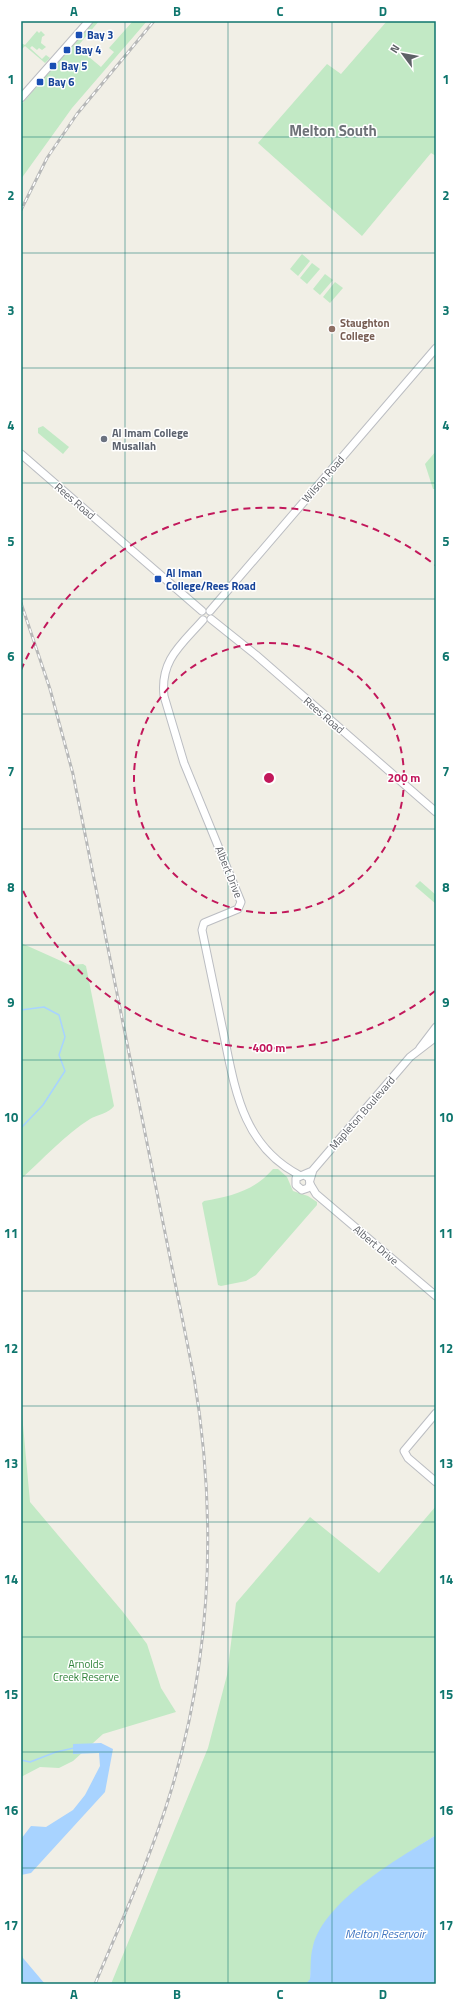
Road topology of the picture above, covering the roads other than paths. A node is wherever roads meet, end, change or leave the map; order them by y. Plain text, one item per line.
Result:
1 (89, 21) edge
2 (21, 98) edge
3 (436, 348) edge
4 (21, 454) edge
5 (202, 611) junction
6 (210, 611) junction
7 (211, 619) junction
8 (203, 620) junction
9 (436, 812) edge
10 (436, 1027) edge
11 (436, 1037) edge
12 (419, 1050) junction
13 (304, 1175) junction
14 (309, 1185) junction
15 (436, 1296) edge
16 (436, 1413) edge
17 (436, 1482) edge

1 - 2 street
3 - 6 street, Wilson Road
4 - 5 street, Rees Road
5 - 6 street
5 - 8 street
6 - 7 street
7 - 8 street
7 - 9 street, Rees Road
8 - 13 street, Albert Drive
10 - 12 street, Mapleton Boulevard
11 - 12 street, Mapleton Boulevard
12 - 13 street, Mapleton Boulevard
13 - 14 street
13 - 14 street
14 - 15 street, Albert Drive
16 - 17 street

